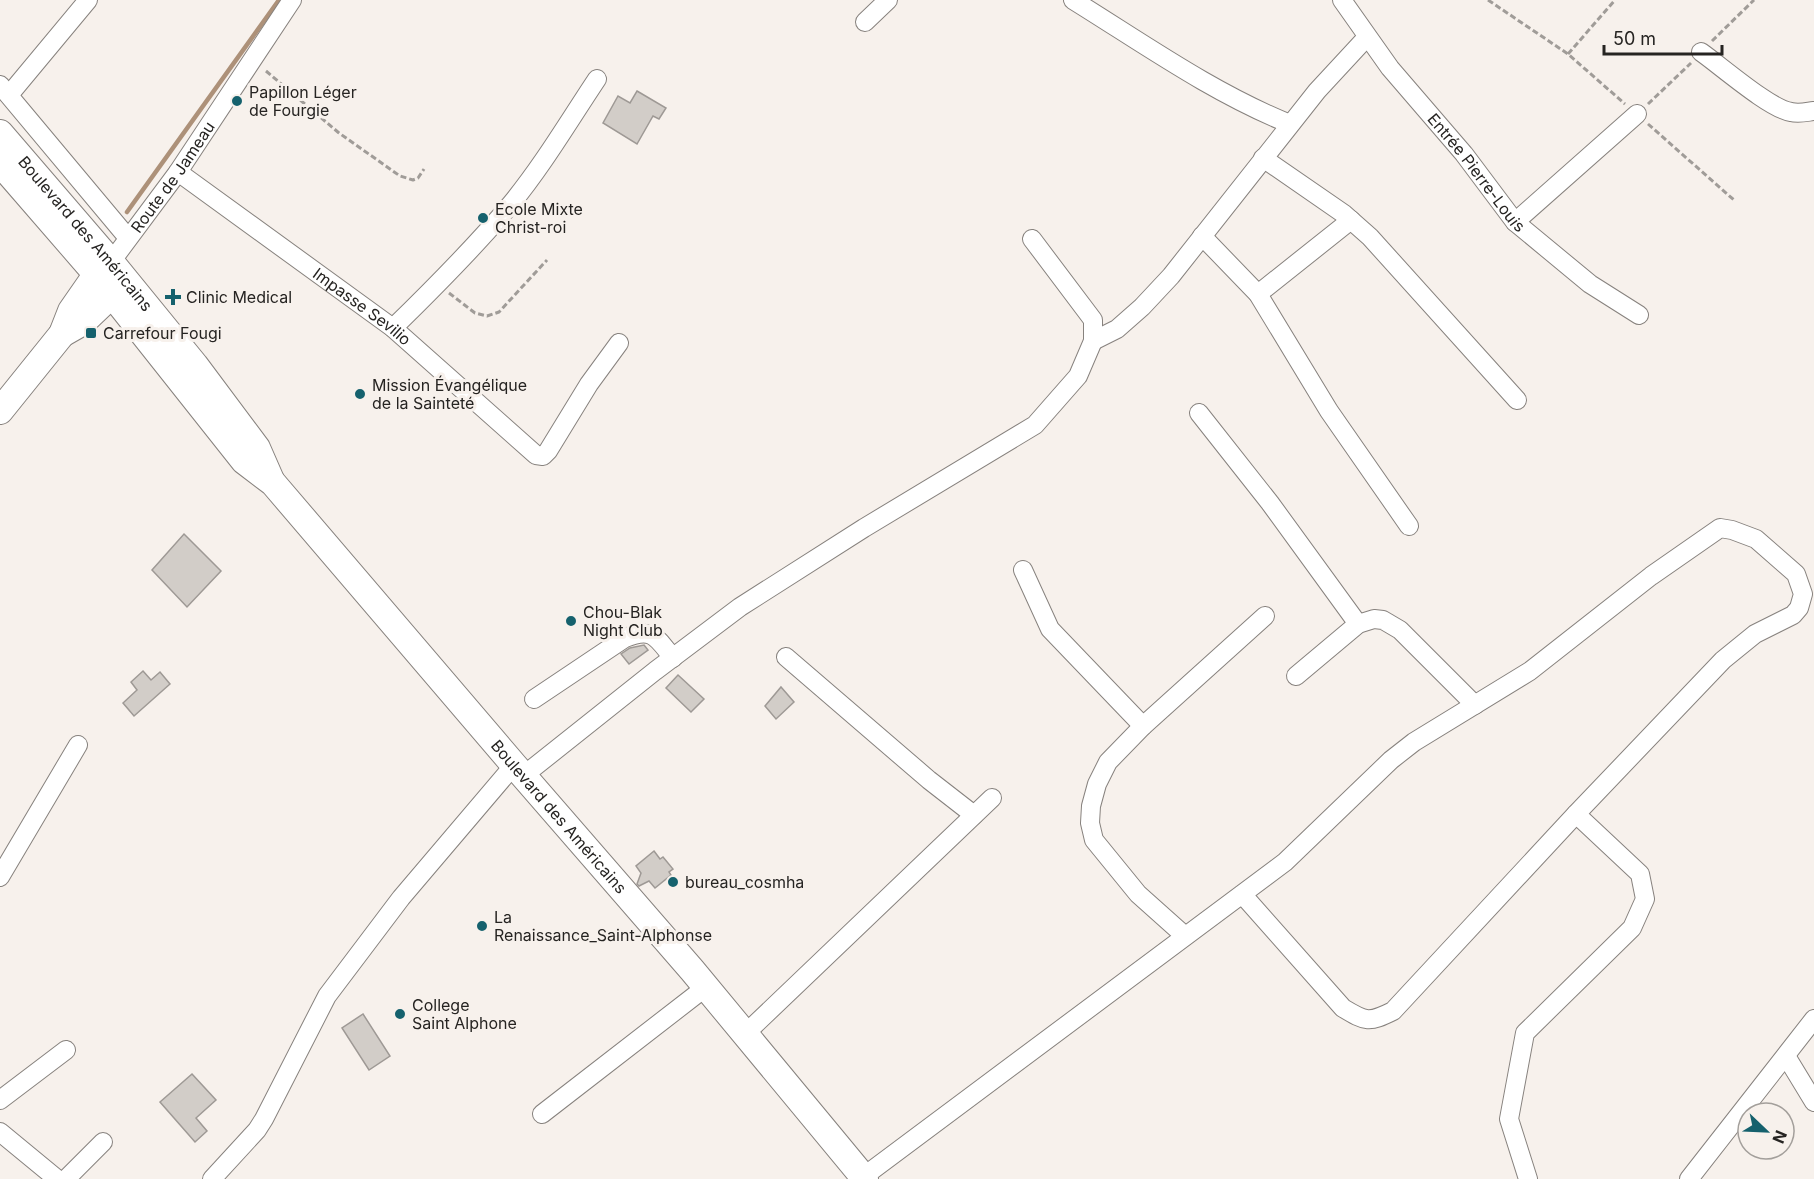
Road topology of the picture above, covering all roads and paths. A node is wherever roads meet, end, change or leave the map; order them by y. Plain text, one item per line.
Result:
1 (88, 0) edge
2 (292, 0) edge
3 (888, 0) edge
4 (1073, 0) edge
5 (1342, 0) edge
6 (1488, 0) edge
7 (1615, 0) edge
8 (865, 22) dead end
9 (1367, 37) junction
10 (1701, 52) dead end
11 (1568, 54) junction
12 (253, 60) junction
13 (597, 79) dead end
14 (4, 90) edge
15 (1814, 111) edge
16 (1637, 114) junction
17 (1290, 124) junction
18 (0, 133) edge
19 (1263, 158) junction
20 (424, 170) dead end
21 (4, 171) edge
22 (178, 172) junction
23 (1734, 200) dead end
24 (1351, 220) junction
25 (1515, 222) junction
26 (1202, 236) junction
27 (128, 238) junction
28 (1032, 239) dead end
29 (547, 260) dead end
30 (111, 278) junction
31 (439, 285) junction
32 (1258, 294) junction
33 (1639, 315) dead end
34 (393, 327) junction
35 (1093, 341) junction
36 (619, 343) dead end
37 (1517, 400) dead end
38 (0, 411) edge
39 (1199, 413) dead end
40 (1409, 526) dead end
41 (1023, 570) dead end
42 (1264, 616) dead end
43 (1358, 624) junction
44 (673, 657) junction
45 (786, 657) dead end
46 (1296, 676) dead end
47 (534, 699) dead end
48 (1475, 705) junction
49 (1143, 726) junction
50 (78, 745) dead end
51 (518, 771) junction
52 (992, 798) dead end
53 (1576, 814) junction
54 (974, 815) junction
55 (0, 877) edge
56 (1242, 894) junction
57 (1185, 936) junction
58 (706, 987) junction
59 (1814, 1020) edge
60 (745, 1034) junction
61 (66, 1050) dead end
62 (1786, 1056) junction
63 (0, 1100) edge
64 (1814, 1102) edge
65 (542, 1114) dead end
66 (0, 1132) edge
67 (103, 1142) dead end
68 (863, 1178) edge
69 (57, 1179) edge
70 (66, 1179) edge
71 (212, 1179) edge
72 (1528, 1179) edge
73 (1689, 1179) edge

1 - 14 street
2 - 12 street, Route de Jameau
3 - 8 street
4 - 17 street
5 - 9 street, Entrée Pierre-Louis
6 - 11 path
7 - 11 path
9 - 17 street
9 - 25 street, Entrée Pierre-Louis
10 - 15 street
11 - 16 path
12 - 20 path
12 - 22 street, Route de Jameau
13 - 31 street
14 - 27 street
16 - 23 path
16 - 25 street
17 - 19 street
18 - 30 main road, Boulevard des Américains
19 - 24 street
19 - 26 street
21 - 30 main road, Boulevard des Américains
22 - 27 street, Route de Jameau
22 - 34 street, Impasse Sevilio
24 - 32 street
24 - 37 street
25 - 33 street, Entrée Pierre-Louis
26 - 32 street
26 - 35 street
27 - 30 street, Route de Jameau
28 - 35 street
29 - 31 path
30 - 38 main road
30 - 51 main road, Boulevard des Américains
31 - 34 street
32 - 40 street
34 - 36 street, Impasse Sevilio
35 - 44 street
39 - 43 street
41 - 49 street
42 - 49 street
43 - 46 street
43 - 48 street
44 - 47 street
44 - 51 street
45 - 54 street
48 - 53 street
48 - 56 street
49 - 57 street
50 - 55 street
51 - 58 main road, Boulevard des Américains
51 - 71 street
52 - 54 street
53 - 56 street
53 - 72 street
54 - 60 street
56 - 57 street
57 - 68 street
58 - 60 main road, Boulevard des Américains
58 - 65 street
59 - 62 street
60 - 68 main road, Boulevard des Américains
61 - 63 street
62 - 64 street
62 - 73 street
66 - 69 street
67 - 70 street

